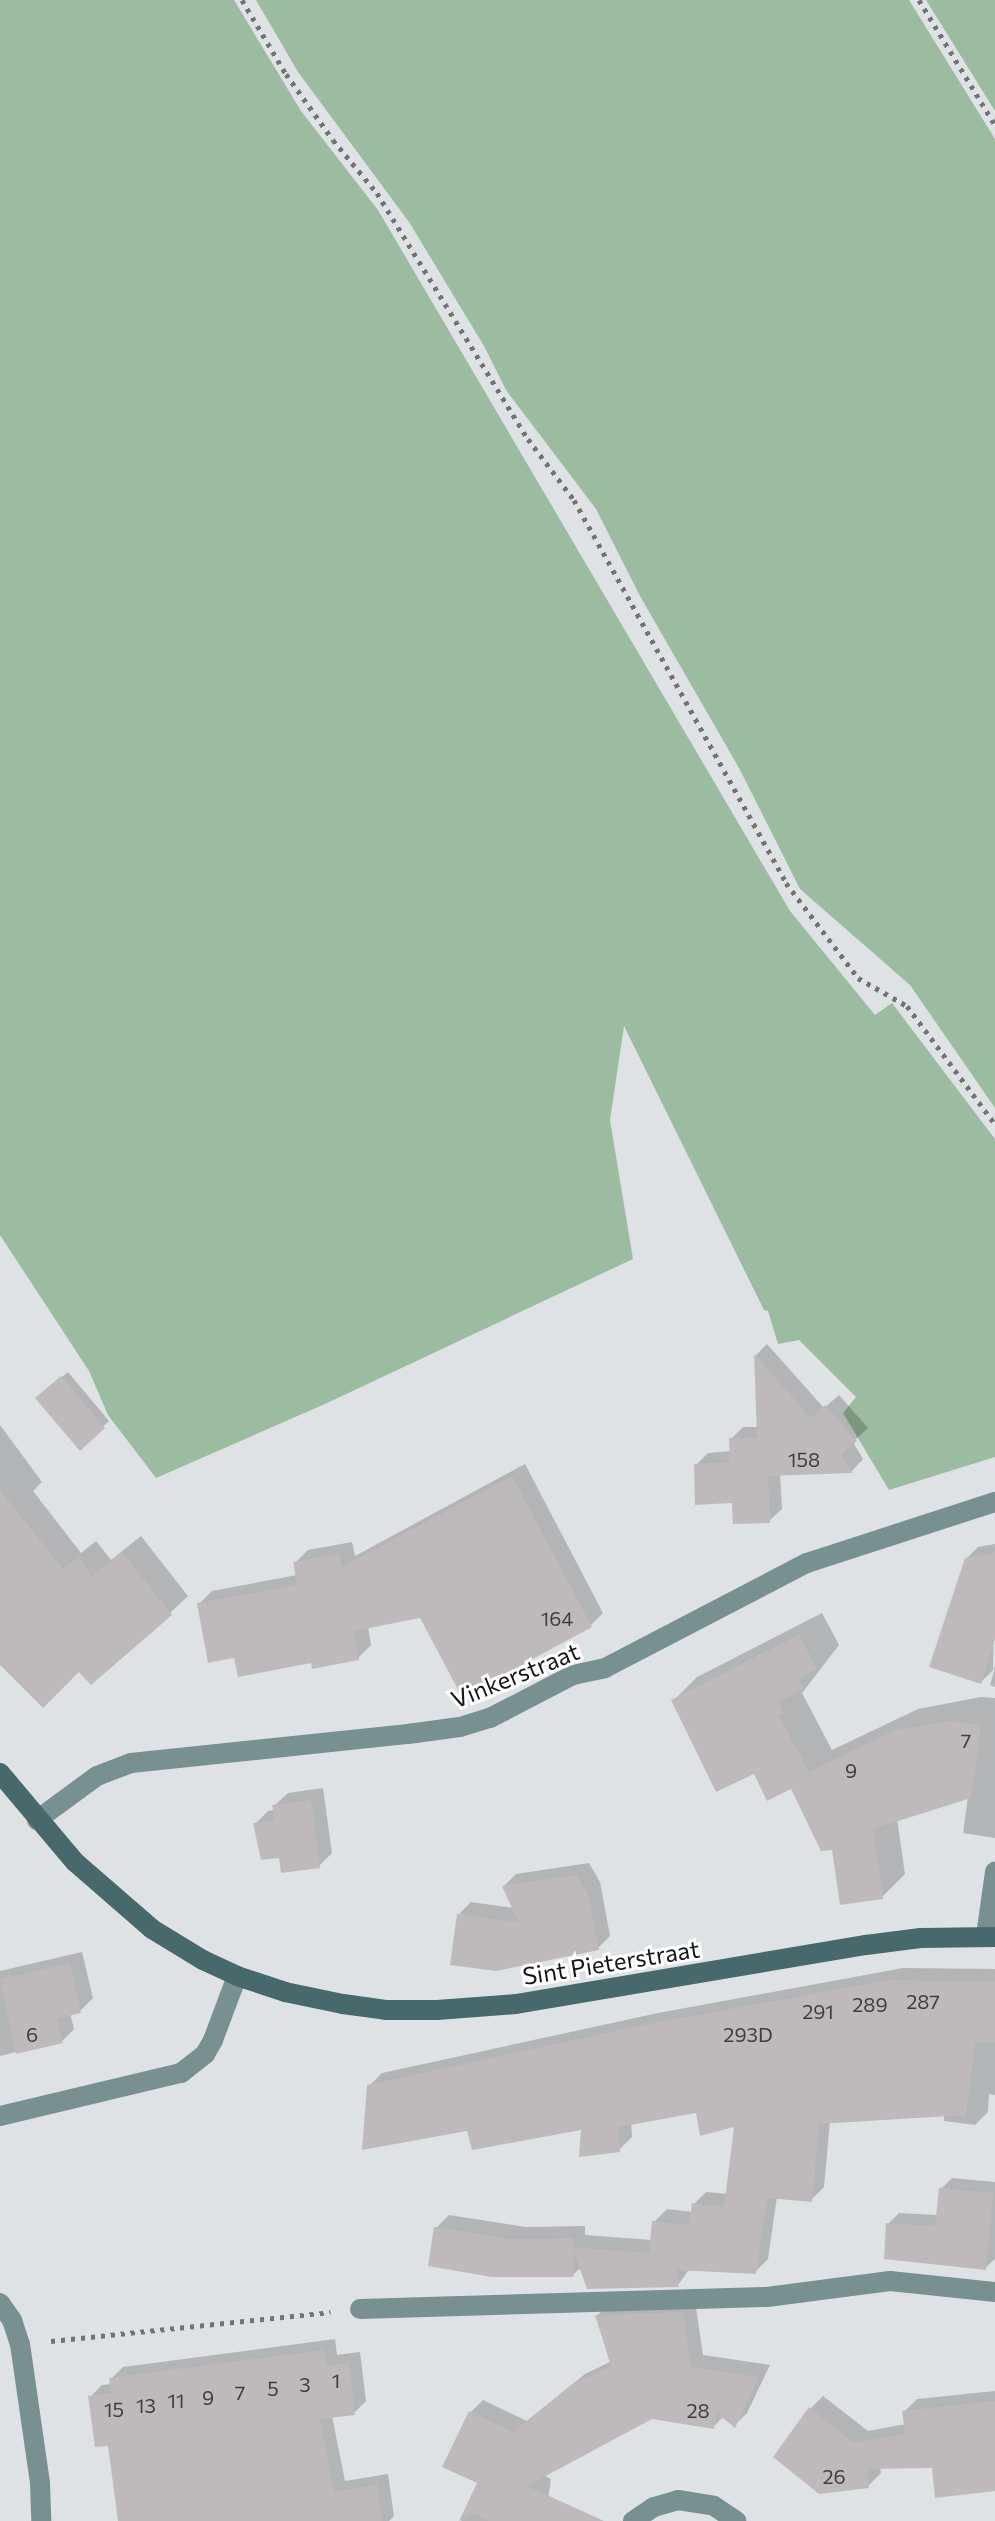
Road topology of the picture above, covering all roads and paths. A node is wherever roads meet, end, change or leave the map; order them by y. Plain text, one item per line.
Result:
1 (242, 0) edge
2 (919, 0) edge
3 (995, 125) edge
4 (995, 1124) edge
5 (995, 1502) edge
6 (0, 1773) edge
7 (37, 1820) junction
8 (995, 1872) edge
9 (991, 1936) edge
10 (237, 1976) junction
11 (0, 2116) edge
12 (995, 2292) edge
13 (0, 2303) edge
14 (360, 2309) joint
15 (20, 2344) junction
16 (41, 2521) edge
17 (633, 2521) edge
18 (736, 2521) edge

1 - 4 path
2 - 3 path
5 - 7 street, Vinkerstraat
6 - 7 street, Sint Pieterstraat
7 - 10 street, Sint Pieterstraat
8 - 9 street
9 - 10 street, Sint Pieterstraat
10 - 11 street
12 - 14 street
13 - 15 street
14 - 15 path
15 - 16 street
17 - 18 street

